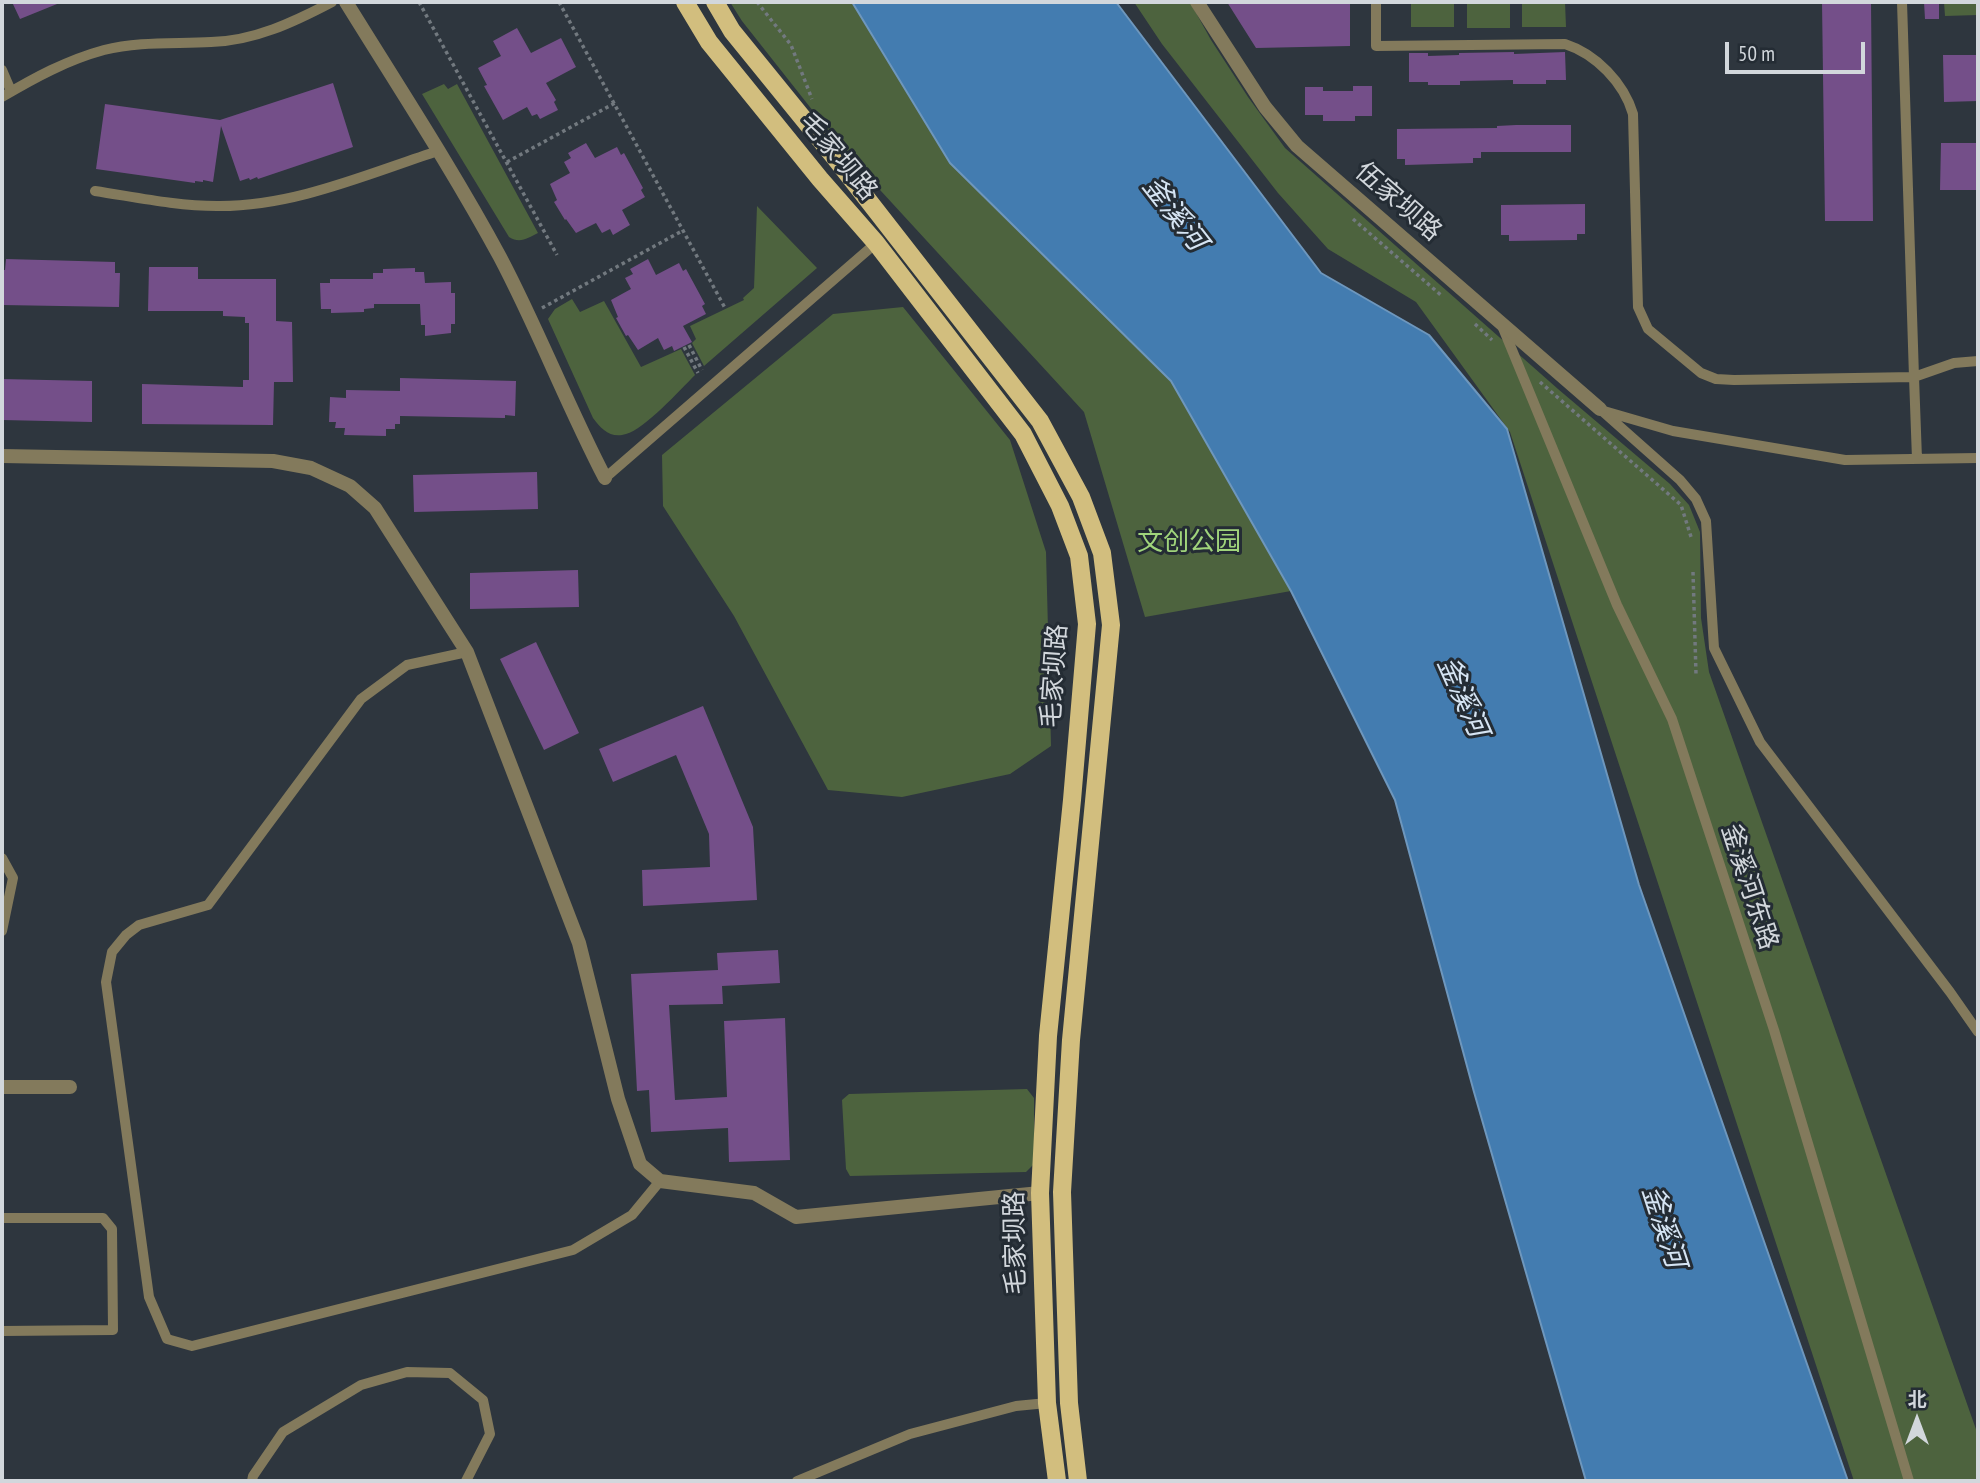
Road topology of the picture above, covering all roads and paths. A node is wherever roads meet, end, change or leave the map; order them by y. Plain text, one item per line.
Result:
1 (332, 2) edge
2 (346, 2) edge
3 (419, 2) edge
4 (559, 2) edge
5 (685, 2) edge
6 (715, 2) edge
7 (757, 2) edge
8 (1198, 2) edge
9 (1376, 2) edge
10 (1902, 2) edge
11 (2, 70) edge
12 (6, 94) edge
13 (615, 103) junction
14 (816, 108) dead end
15 (438, 151) junction
16 (507, 162) junction
17 (95, 191) dead end
18 (1349, 215) dead end
19 (683, 230) junction
20 (876, 243) junction
21 (558, 255) dead end
22 (1448, 301) dead end
23 (725, 308) dead end
24 (528, 316) junction
25 (1468, 318) dead end
26 (1501, 324) junction
27 (1496, 343) dead end
28 (689, 345) dead end
29 (684, 347) dead end
30 (1978, 362) edge
31 (1914, 377) junction
32 (1536, 379) dead end
33 (1600, 410) junction
34 (2, 456) edge
35 (1978, 458) edge
36 (1917, 459) junction
37 (605, 478) joint
38 (1692, 543) dead end
39 (1693, 569) dead end
40 (467, 652) junction
41 (1696, 674) dead end
42 (2, 858) edge
43 (2, 931) edge
44 (1978, 1032) edge
45 (2, 1087) edge
46 (70, 1087) dead end
47 (660, 1181) junction
48 (1040, 1193) junction
49 (2, 1218) edge
50 (2, 1331) edge
51 (1047, 1403) junction
52 (252, 1481) edge
53 (466, 1481) edge
54 (797, 1481) edge
55 (1057, 1481) edge
56 (1078, 1481) edge
57 (1909, 1481) edge

1 - 12 lane
2 - 15 street
3 - 16 path
4 - 13 path
5 - 20 main road, 毛家坝路
6 - 56 main road, 毛家坝路
7 - 14 path
8 - 26 street, 伍家坝路
9 - 31 lane
10 - 31 lane
11 - 12 lane
13 - 16 path
13 - 19 path
15 - 17 lane
15 - 24 street
16 - 21 path
18 - 22 path
19 - 23 path
19 - 24 path
20 - 37 lane
20 - 48 main road, 毛家坝路
24 - 37 street
25 - 27 path
26 - 33 street, 伍家坝路
26 - 57 lane, 釜溪河东路
28 - 29 path
30 - 31 lane
31 - 36 lane
32 - 38 path
33 - 36 lane
33 - 44 lane
34 - 40 street
35 - 36 lane
39 - 41 path
40 - 47 street
40 - 47 lane
42 - 43 lane
45 - 46 street
47 - 48 street
48 - 51 main road, 毛家坝路
49 - 50 lane
51 - 54 lane
51 - 55 main road, 毛家坝路
52 - 53 lane

